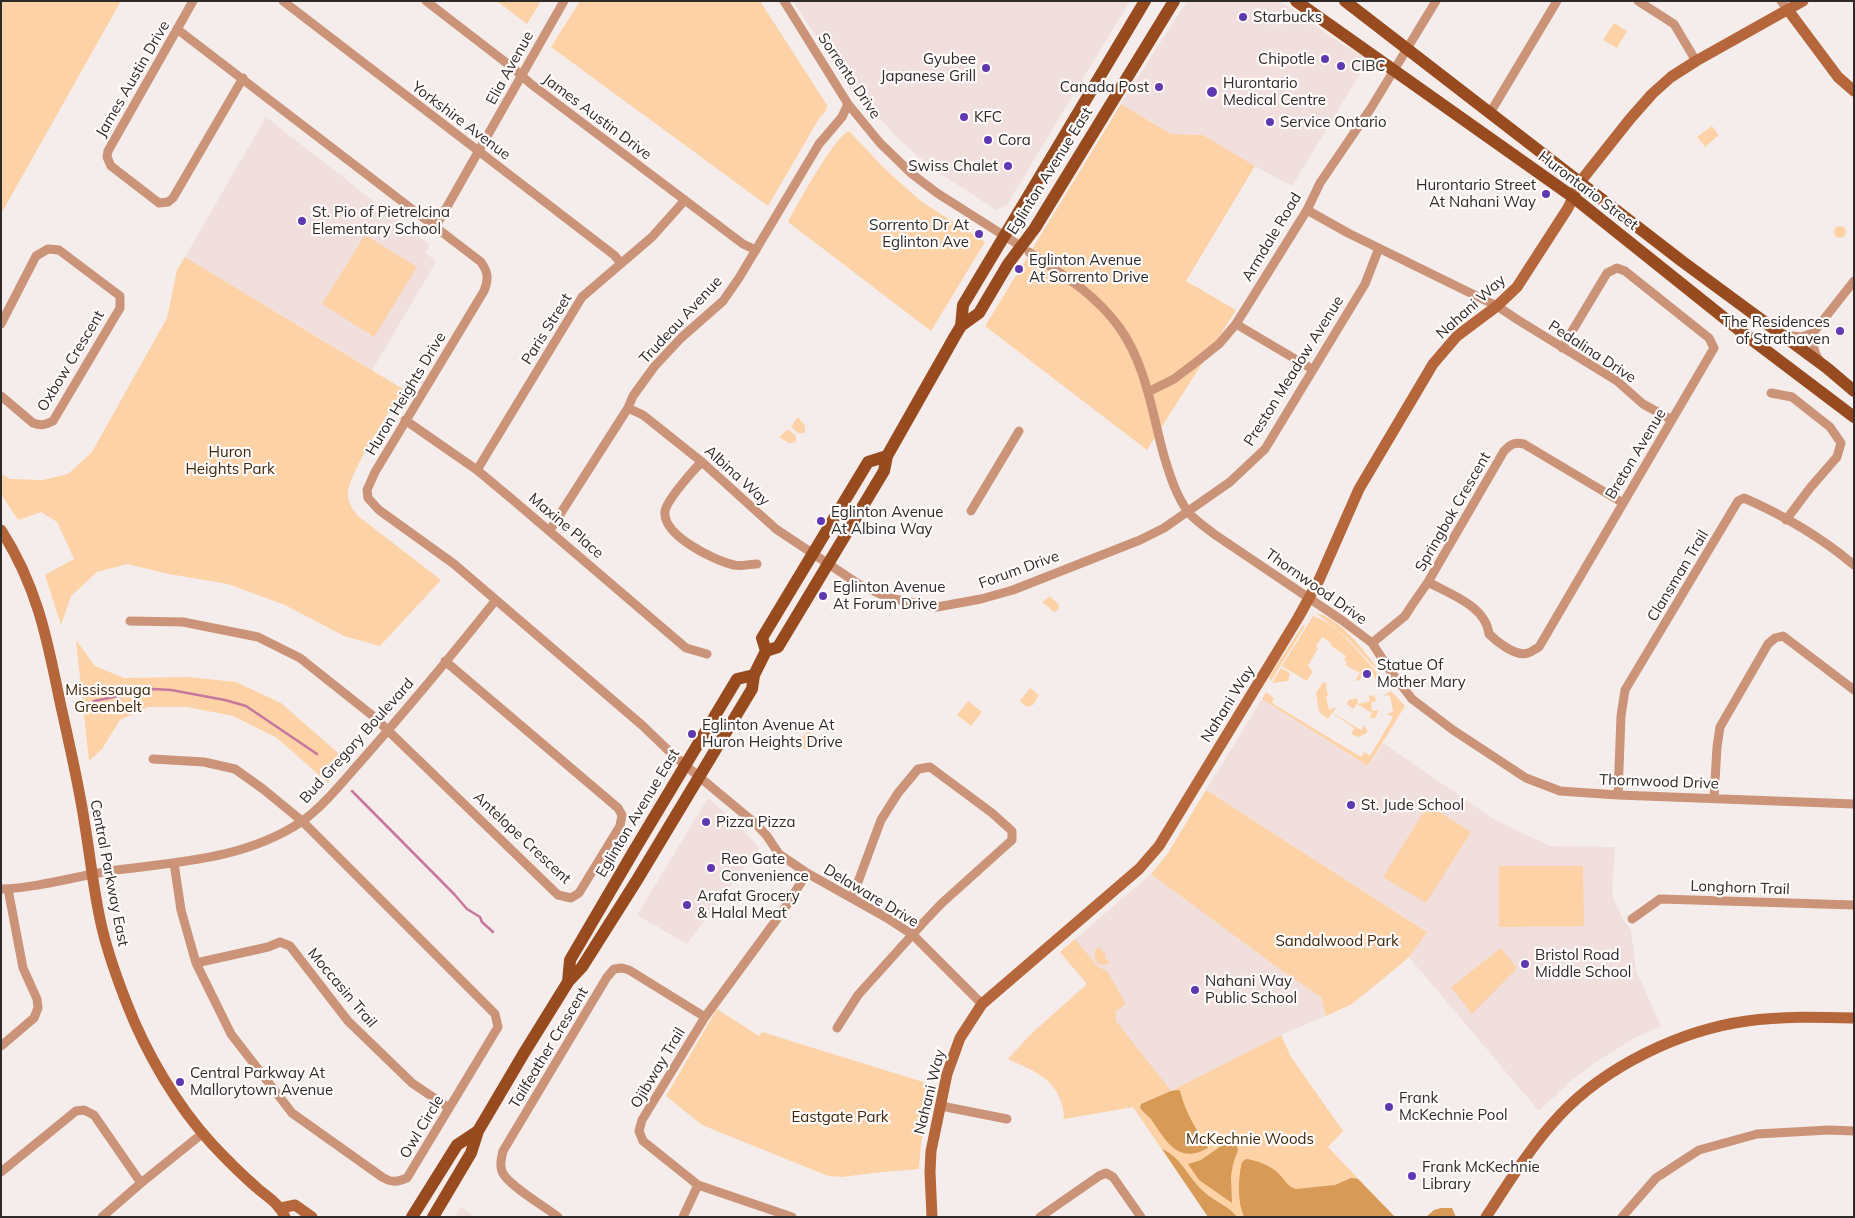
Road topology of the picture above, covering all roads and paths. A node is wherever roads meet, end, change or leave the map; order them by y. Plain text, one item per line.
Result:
1 (193, 1) edge
2 (283, 1) edge
3 (426, 1) edge
4 (564, 1) edge
5 (784, 1) edge
6 (1145, 1) edge
7 (1296, 1) edge
8 (1345, 1) edge
9 (1436, 1) edge
10 (1558, 1) edge
11 (1638, 1) edge
12 (1803, 1) edge
13 (1174, 2) edge
14 (1784, 6) edge
15 (177, 29) junction
16 (1406, 48) junction
17 (1696, 61) junction
18 (1393, 70) junction
19 (521, 76) junction
20 (243, 78) junction
21 (1854, 91) edge
22 (848, 104) junction
23 (1490, 113) junction
24 (478, 151) junction
25 (1580, 182) junction
26 (1573, 198) junction
27 (685, 200) junction
28 (1307, 210) junction
29 (436, 226) junction
30 (1004, 236) junction
31 (1379, 248) junction
32 (1025, 249) junction
33 (756, 250) junction
34 (621, 263) junction
35 (1854, 280) edge
36 (1498, 306) junction
37 (1, 324) edge
38 (1236, 324) junction
39 (961, 326) junction
40 (1813, 332) junction
41 (1781, 334) junction
42 (1562, 348) junction
43 (1827, 368) junction
44 (1312, 369) junction
45 (1854, 391) edge
46 (1148, 392) junction
47 (1771, 393) dead end
48 (1, 396) edge
49 (628, 408) junction
50 (1854, 417) edge
51 (405, 420) junction
52 (1672, 420) junction
53 (1018, 431) dead end
54 (887, 456) junction
55 (702, 462) junction
56 (477, 470) junction
57 (1623, 503) junction
58 (970, 510) dead end
59 (1188, 511) junction
60 (1786, 520) junction
61 (1, 530) edge
62 (550, 530) junction
63 (813, 554) junction
64 (756, 564) dead end
65 (828, 564) junction
66 (1854, 565) edge
67 (1428, 582) junction
68 (1309, 598) junction
69 (495, 601) junction
70 (130, 622) dead end
71 (1372, 643) junction
72 (766, 651) junction
73 (707, 654) dead end
74 (445, 661) junction
75 (754, 675) junction
76 (1854, 690) edge
77 (388, 730) junction
78 (153, 759) dead end
79 (685, 765) junction
80 (699, 776) junction
81 (1618, 795) junction
82 (1714, 798) junction
83 (1854, 804) edge
84 (302, 821) junction
85 (174, 863) junction
86 (807, 873) junction
87 (92, 874) junction
88 (5, 889) edge
89 (852, 898) junction
90 (1854, 905) edge
91 (1632, 919) dead end
92 (913, 935) junction
93 (196, 963) junction
94 (568, 982) junction
95 (982, 1004) junction
96 (705, 1017) junction
97 (1854, 1018) edge
98 (837, 1028) dead end
99 (1, 1046) edge
100 (940, 1106) junction
101 (449, 1108) junction
102 (1007, 1119) dead end
103 (1854, 1131) edge
104 (478, 1132) junction
105 (204, 1133) junction
106 (1, 1172) edge
107 (141, 1183) junction
108 (698, 1186) junction
109 (283, 1212) edge
110 (109, 1215) edge
111 (312, 1217) edge
112 (412, 1217) edge
113 (433, 1217) edge
114 (558, 1217) edge
115 (683, 1217) edge
116 (791, 1217) edge
117 (932, 1217) edge
118 (1040, 1217) edge
119 (1141, 1217) edge
120 (1486, 1217) edge
121 (1622, 1217) edge

1 - 15 street, James Austin Drive
2 - 24 street, Yorkshire Avenue
3 - 19 street, James Austin Drive
4 - 19 street, Elia Avenue
5 - 22 street, Sorrento Drive
6 - 30 main road, Eglinton Avenue East
7 - 18 main road, Hurontario Street
8 - 16 main road, Hurontario Street
9 - 16 street, Armdale Road
10 - 23 street
11 - 17 street
12 - 14 street, Nahani Way
13 - 32 main road, Eglinton Avenue East
14 - 17 street, Nahani Way
14 - 21 street
15 - 20 street, Huron Heights Drive
15 - 20 street, James Austin Drive
16 - 18 street, Armdale Road
16 - 23 main road, Hurontario Street
17 - 25 street, Nahani Way
18 - 26 main road, Hurontario Street
18 - 28 street, Armdale Road
19 - 24 street, Elia Avenue
19 - 27 street, James Austin Drive
20 - 29 street, Huron Heights Drive
22 - 30 street, Sorrento Drive
22 - 33 street, Trudeau Avenue
23 - 25 main road, Hurontario Street
24 - 29 street, Elia Avenue
24 - 34 street, Yorkshire Avenue
25 - 26 street, Nahani Way
25 - 41 main road, Hurontario Street
26 - 36 street, Nahani Way
26 - 50 main road, Hurontario Street
27 - 33 street, James Austin Drive
27 - 34 street, Paris Street
28 - 31 street, Pedalina Drive
28 - 38 street, Armdale Road
29 - 51 street, Huron Heights Drive
30 - 32 street, Sorrento Drive
30 - 39 main road, Eglinton Avenue East
31 - 36 street, Pedalina Drive
31 - 44 street, Preston Meadow Avenue
32 - 39 main road, Eglinton Avenue East
32 - 46 street, Thornwood Drive
33 - 49 street, Trudeau Avenue
34 - 56 street, Paris Street
35 - 40 street
36 - 42 street, Pedalina Drive
36 - 68 street, Nahani Way
37 - 48 street, Oxbow Crescent
38 - 44 street
38 - 46 street, Armdale Road
39 - 54 main road, Eglinton Avenue East
40 - 41 street
40 - 43 street
41 - 43 main road, Hurontario Street
42 - 52 street, Pedalina Drive
42 - 52 street, Breton Avenue
43 - 45 main road, Hurontario Street
44 - 59 street, Preston Meadow Avenue
46 - 59 street, Thornwood Drive
47 - 60 street
49 - 55 street, Albina Way
49 - 62 street, Trudeau Avenue
51 - 56 street, Maxine Place
51 - 69 street, Huron Heights Drive
52 - 57 street, Breton Avenue
53 - 58 street
54 - 63 main road, Eglinton Avenue East
54 - 65 main road, Eglinton Avenue East
55 - 63 street, Albina Way
55 - 64 street
56 - 62 street, Maxine Place
57 - 67 street, Springbok Crescent
57 - 67 street, Breton Avenue
59 - 65 street, Forum Drive
59 - 68 street, Thornwood Drive
60 - 66 street, Clansman Trail
60 - 81 street, Clansman Trail
61 - 87 street, Central Parkway East
62 - 73 street, Maxine Place
63 - 65 street, Albina Way
63 - 72 main road, Eglinton Avenue East
65 - 72 main road, Eglinton Avenue East
67 - 71 street, Springbok Crescent
68 - 71 street, Thornwood Drive
68 - 95 street, Nahani Way
69 - 74 street, Bud Gregory Boulevard
69 - 79 street, Huron Heights Drive
70 - 77 street, Antelope Crescent
71 - 81 street, Thornwood Drive
72 - 75 main road, Eglinton Avenue East
74 - 77 street, Bud Gregory Boulevard
74 - 77 street, Antelope Crescent
75 - 79 main road, Eglinton Avenue East
75 - 80 main road, Eglinton Avenue East
76 - 82 street
77 - 84 street, Bud Gregory Boulevard
78 - 84 street, Owl Circle
79 - 80 street, Huron Heights Drive
79 - 94 main road, Eglinton Avenue East
80 - 86 street, Delaware Drive
80 - 94 main road, Eglinton Avenue East
81 - 82 street, Thornwood Drive
82 - 83 street, Thornwood Drive
84 - 85 street, Bud Gregory Boulevard
84 - 101 street, Owl Circle
85 - 87 street, Bud Gregory Boulevard
85 - 93 street, Owl Circle
86 - 89 street, Delaware Drive
86 - 96 street, Ojibway Trail
87 - 88 street, Bud Gregory Boulevard
87 - 105 street, Central Parkway East
88 - 99 street
89 - 92 street, Delaware Drive
89 - 92 street
90 - 91 street, Longhorn Trail
92 - 95 street, Delaware Drive
92 - 98 street
93 - 101 street, Moccasin Trail
93 - 101 street, Owl Circle
94 - 104 main road, Eglinton Avenue East
95 - 100 street, Nahani Way
96 - 108 street, Ojibway Trail
96 - 114 street, Tailfeather Crescent
97 - 120 street
100 - 102 street
100 - 117 street, Nahani Way
103 - 121 street
104 - 112 main road, Eglinton Avenue East
104 - 113 main road, Eglinton Avenue East
105 - 107 street
105 - 109 street, Central Parkway East
106 - 107 street
107 - 110 street
108 - 115 street
108 - 116 street, Ojibway Trail
109 - 111 street, Central Parkway East
118 - 119 street

